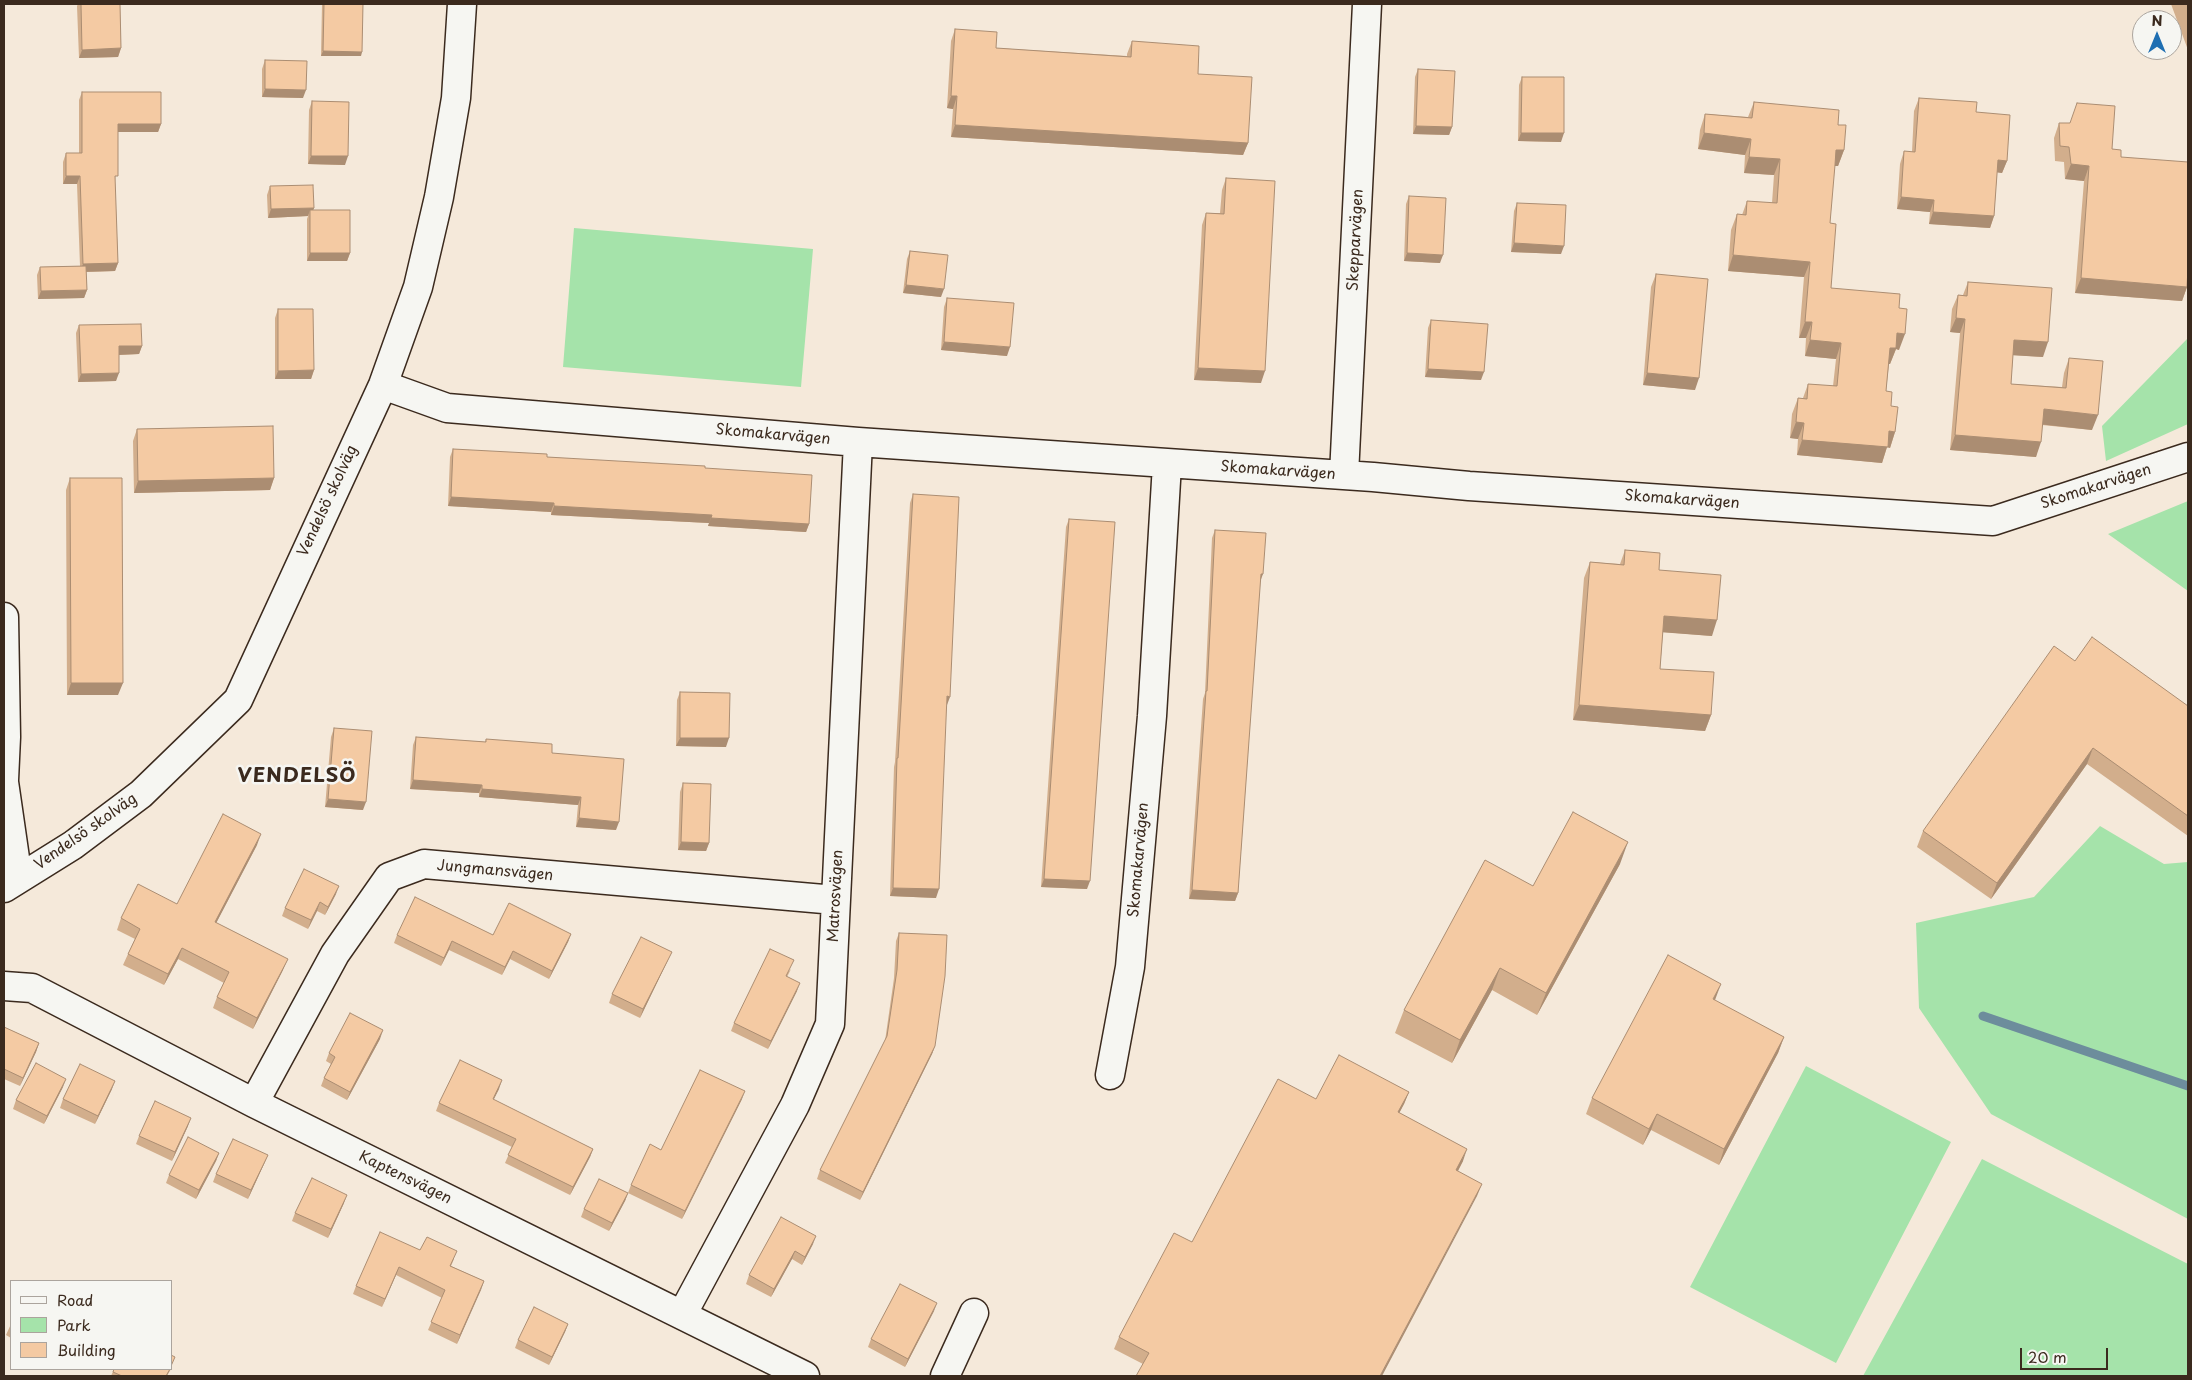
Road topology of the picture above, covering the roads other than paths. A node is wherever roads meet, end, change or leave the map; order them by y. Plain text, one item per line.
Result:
1 (462, 4) edge
2 (1367, 4) edge
3 (383, 385) junction
4 (858, 442) junction
5 (2188, 457) edge
6 (1167, 464) junction
7 (1344, 475) junction
8 (4, 617) edge
9 (4, 781) edge
10 (11, 884) edge
11 (835, 900) junction
12 (4, 986) edge
13 (1110, 1075) dead end
14 (254, 1103) junction
15 (974, 1313) dead end
16 (682, 1315) junction
17 (805, 1376) edge
18 (945, 1376) edge

1 - 3 street, Vendelsö skolväg
2 - 7 street, Skepparvägen
3 - 4 street, Skomakarvägen
3 - 10 street, Vendelsö skolväg
4 - 6 street, Skomakarvägen
4 - 11 street, Matrosvägen
5 - 7 street, Skomakarvägen
6 - 7 street, Skomakarvägen
6 - 13 street, Skomakarvägen
8 - 9 street
9 - 10 street
11 - 14 street, Jungmansvägen
11 - 16 street, Matrosvägen
12 - 14 street, Kaptensvägen
14 - 16 street, Kaptensvägen
15 - 18 street
16 - 17 street, Kaptensvägen

